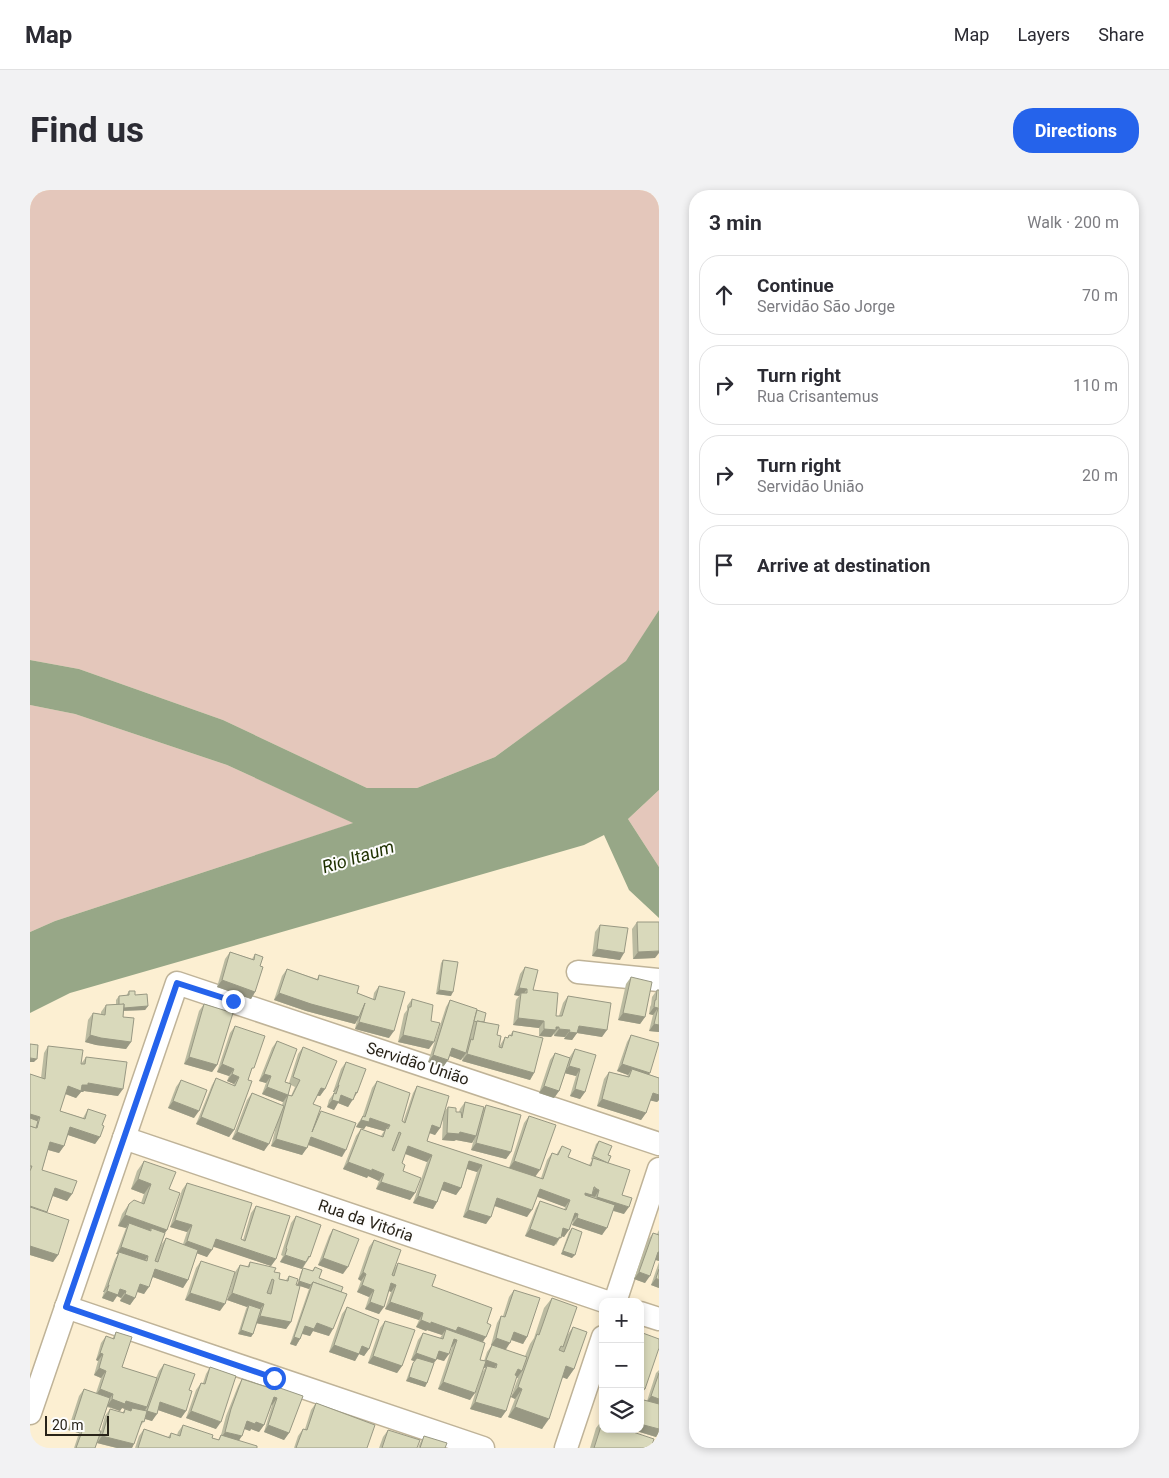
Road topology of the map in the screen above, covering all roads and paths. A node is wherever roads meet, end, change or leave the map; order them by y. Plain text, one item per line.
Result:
1 (578, 972) dead end
2 (659, 980) edge
3 (124, 1138) junction
4 (659, 1144) edge
5 (659, 1169) edge
6 (616, 1298) edge
7 (599, 1299) edge
8 (66, 1307) junction
9 (644, 1314) edge
10 (659, 1319) edge
11 (601, 1343) edge
12 (30, 1413) edge
13 (483, 1448) edge
14 (566, 1448) edge

1 - 2 street
3 - 4 street, Servidão União
3 - 7 street, Rua da Vitória
3 - 8 street
5 - 6 street
8 - 12 street
8 - 13 street
9 - 10 street
11 - 14 street

